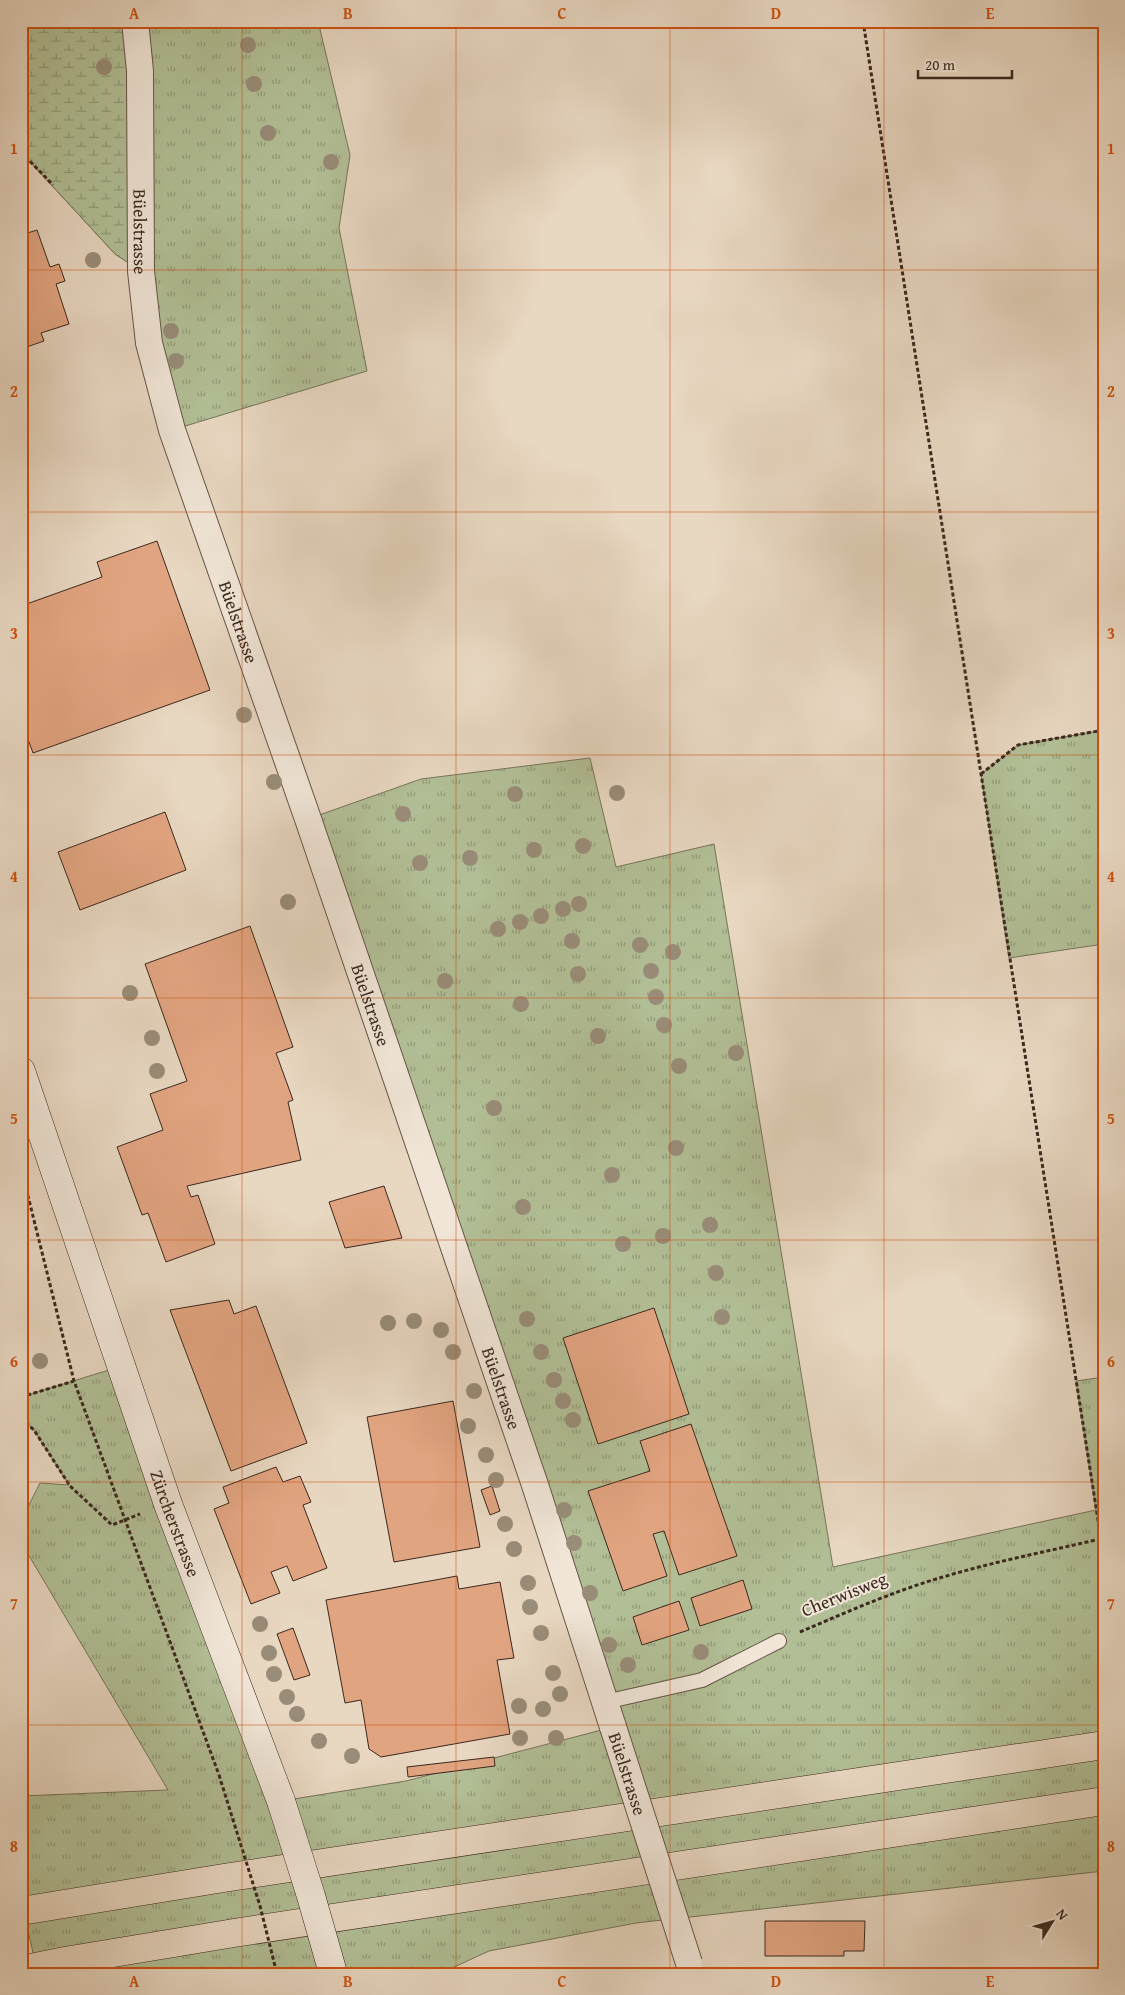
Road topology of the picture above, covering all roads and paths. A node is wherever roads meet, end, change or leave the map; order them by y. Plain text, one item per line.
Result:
1 (135, 21) edge
2 (863, 21) edge
3 (21, 152) edge
4 (53, 185) dead end
5 (1104, 730) edge
6 (980, 774) junction
7 (21, 1071) edge
8 (21, 1170) edge
9 (74, 1381) junction
10 (21, 1397) edge
11 (21, 1418) edge
12 (126, 1519) junction
13 (1102, 1539) edge
14 (779, 1641) joint
15 (605, 1702) junction
16 (1104, 1745) edge
17 (1104, 1801) edge
18 (21, 1911) edge
19 (691, 1968) edge
20 (21, 1970) edge
21 (333, 1973) edge
22 (278, 1974) edge

1 - 15 street, Büelstrasse
2 - 6 path
3 - 4 path
5 - 6 path
6 - 13 path
7 - 21 main road, Zürcherstrasse, bridge
8 - 9 path
9 - 10 path
9 - 12 path
11 - 12 path
12 - 22 path, bridge
13 - 14 path, Cherwisweg
14 - 15 lane
15 - 19 street, Büelstrasse, bridge
16 - 18 highway
17 - 20 highway

